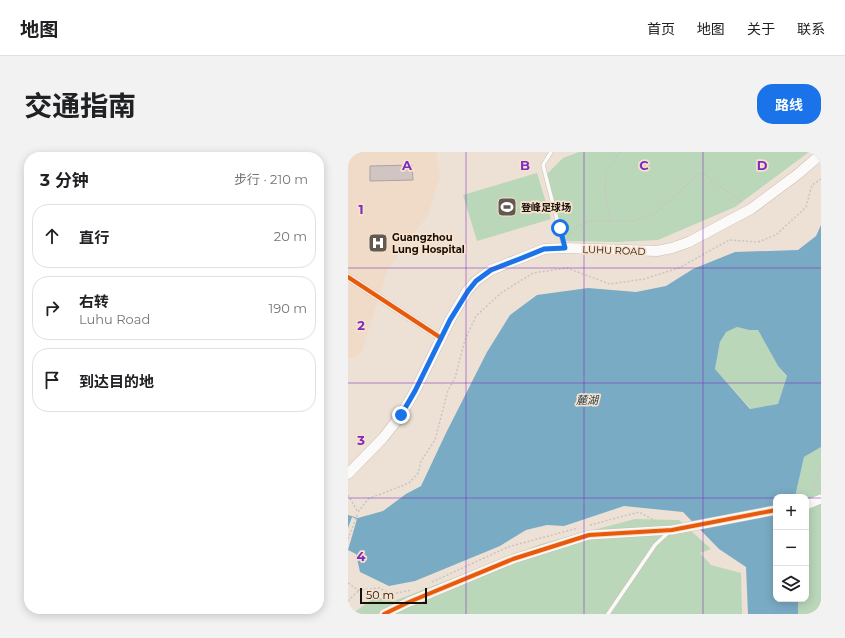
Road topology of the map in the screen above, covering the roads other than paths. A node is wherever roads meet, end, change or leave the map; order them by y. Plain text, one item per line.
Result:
1 (551, 152) edge
2 (821, 154) edge
3 (564, 244) junction
4 (348, 277) edge
5 (441, 338) junction
6 (348, 474) edge
7 (821, 499) edge
8 (809, 504) edge
9 (773, 511) edge
10 (672, 530) junction
11 (384, 614) edge
12 (608, 614) edge

1 - 3 lane
2 - 3 main road, LUHU ROAD
3 - 5 main road, LUHU ROAD
4 - 5 street
5 - 6 main road, LUHU ROAD
7 - 8 street
9 - 10 street
10 - 11 street
10 - 12 lane

